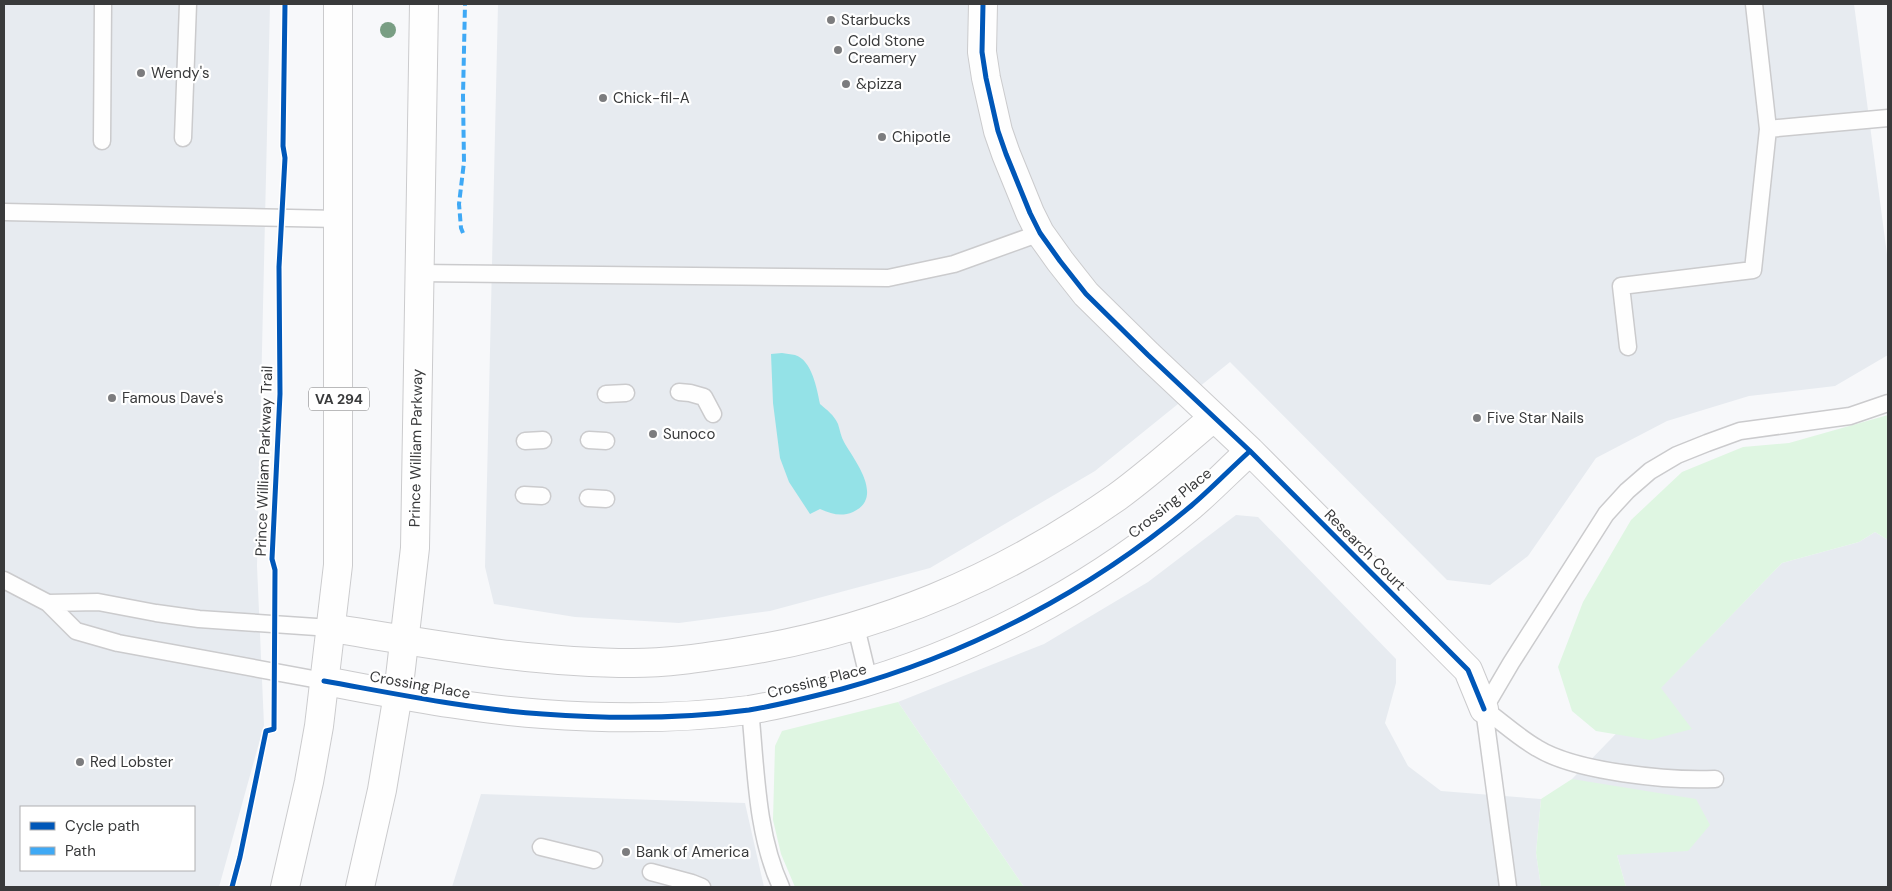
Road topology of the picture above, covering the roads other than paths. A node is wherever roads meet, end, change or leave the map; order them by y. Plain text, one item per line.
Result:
1 (103, 4) edge
2 (188, 4) edge
3 (338, 4) edge
4 (424, 4) edge
5 (983, 4) edge
6 (1754, 4) edge
7 (1888, 118) edge
8 (1768, 130) junction
9 (183, 138) dead end
10 (102, 141) dead end
11 (4, 212) edge
12 (338, 219) junction
13 (1040, 233) junction
14 (418, 273) junction
15 (1628, 347) dead end
16 (679, 392) dead end
17 (626, 393) dead end
18 (606, 394) dead end
19 (1888, 403) edge
20 (713, 414) dead end
21 (1213, 418) junction
22 (543, 440) dead end
23 (589, 440) dead end
24 (525, 441) dead end
25 (606, 441) dead end
26 (1250, 451) junction
27 (524, 495) dead end
28 (542, 496) dead end
29 (588, 498) dead end
30 (606, 499) dead end
31 (4, 580) edge
32 (48, 603) junction
33 (856, 627) junction
34 (331, 628) junction
35 (405, 640) junction
36 (324, 681) junction
37 (869, 681) junction
38 (398, 694) junction
39 (750, 709) junction
40 (1484, 710) junction
41 (1715, 780) dead end
42 (541, 848) dead end
43 (594, 860) dead end
44 (651, 872) dead end
45 (285, 887) edge
46 (360, 887) edge
47 (702, 887) edge
48 (781, 887) edge
49 (1508, 887) edge

1 - 10 lane
2 - 9 lane
3 - 12 main road, VA 294
4 - 14 main road, Prince William Parkway
5 - 13 main road
6 - 8 lane
7 - 8 lane
8 - 15 lane
11 - 12 lane
12 - 34 main road, VA 294
13 - 14 lane
13 - 21 main road
14 - 35 main road, Prince William Parkway
16 - 20 lane
17 - 18 lane
19 - 40 lane
21 - 26 main road, Research Court
21 - 33 main road
22 - 24 lane
23 - 25 lane
26 - 37 main road, Crossing Place
26 - 40 main road, Research Court
27 - 28 lane
29 - 30 lane
31 - 32 lane
32 - 34 lane
32 - 36 lane
33 - 35 main road
33 - 37 lane
34 - 35 main road
34 - 36 main road, VA 294
35 - 38 main road, Prince William Parkway
36 - 38 main road, Crossing Place
36 - 45 main road, VA 294
37 - 39 main road, Crossing Place
38 - 39 main road, Crossing Place
38 - 46 main road, Prince William Parkway
39 - 48 lane
40 - 41 lane
40 - 49 lane
42 - 43 lane
44 - 47 lane

